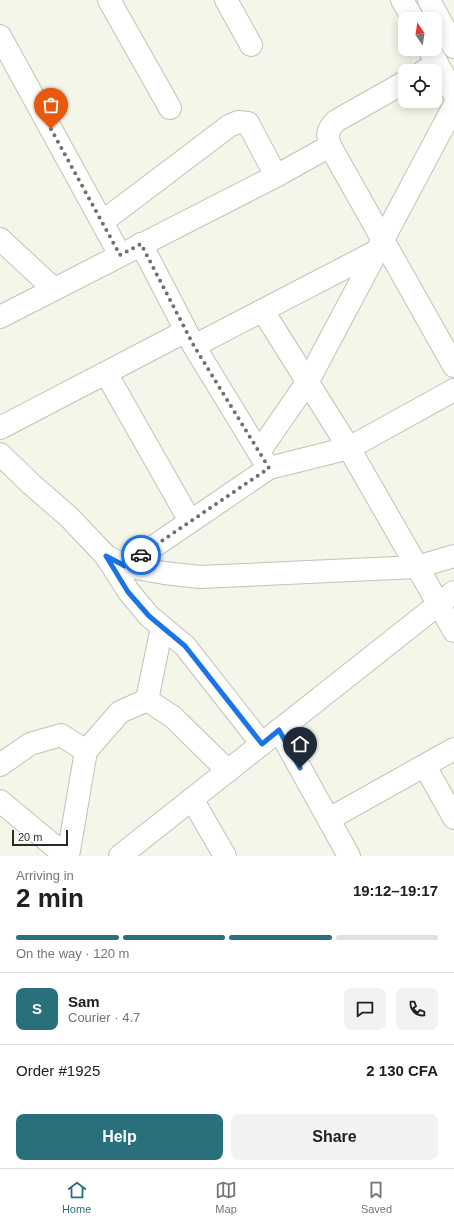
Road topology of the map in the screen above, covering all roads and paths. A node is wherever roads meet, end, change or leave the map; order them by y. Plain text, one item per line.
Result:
1 (109, 0) edge
2 (226, 0) edge
3 (402, 0) edge
4 (428, 0) edge
5 (409, 12) edge
6 (0, 36) edge
7 (251, 45) dead end
8 (454, 47) edge
9 (430, 61) edge
10 (398, 86) edge
11 (454, 94) edge
12 (454, 106) edge
13 (170, 108) dead end
14 (330, 146) junction
15 (276, 176) junction
16 (102, 222) junction
17 (0, 239) edge
18 (141, 244) junction
19 (380, 246) junction
20 (120, 255) junction
21 (54, 289) junction
22 (263, 311) junction
23 (0, 317) edge
24 (190, 339) junction
25 (454, 366) edge
26 (106, 373) junction
27 (308, 381) junction
28 (454, 390) edge
29 (0, 428) edge
30 (349, 448) junction
31 (0, 454) edge
32 (264, 460) junction
33 (0, 476) edge
34 (31, 484) junction
35 (190, 521) junction
36 (106, 556) junction
37 (454, 556) edge
38 (125, 566) junction
39 (417, 567) junction
40 (446, 599) edge
41 (162, 627) junction
42 (454, 631) edge
43 (147, 700) junction
44 (279, 730) junction
45 (262, 744) junction
46 (454, 749) edge
47 (86, 751) junction
48 (0, 765) edge
49 (425, 766) junction
50 (228, 771) junction
51 (192, 799) junction
52 (0, 802) edge
53 (454, 818) edge
54 (329, 819) junction
55 (67, 856) edge
56 (120, 856) edge
57 (225, 856) edge
58 (349, 856) edge

1 - 13 street
2 - 7 street
3 - 5 street
4 - 8 street
6 - 16 street
9 - 11 street
10 - 14 street
12 - 19 street
14 - 15 street
14 - 19 street
15 - 16 street
15 - 18 street
16 - 20 street
17 - 21 street
18 - 20 street
18 - 24 street
19 - 22 street
19 - 25 street
19 - 27 street
20 - 21 street
21 - 23 street
22 - 24 street
22 - 27 street
24 - 26 street
24 - 32 street
26 - 29 street
26 - 35 street
27 - 30 street
27 - 32 street
28 - 30 street
30 - 32 street
30 - 39 street
31 - 34 street
32 - 35 street
33 - 34 street
34 - 36 street
35 - 38 street
36 - 38 street
36 - 41 street
37 - 39 street
38 - 39 street
39 - 40 street
40 - 42 street
40 - 44 street
41 - 43 street
41 - 45 street
43 - 47 street
43 - 50 street
44 - 45 street
44 - 54 street
45 - 50 street
46 - 49 street
47 - 48 street
47 - 55 street
49 - 53 street
49 - 54 street
50 - 51 street
51 - 56 street
51 - 57 street
52 - 55 street
54 - 58 street

